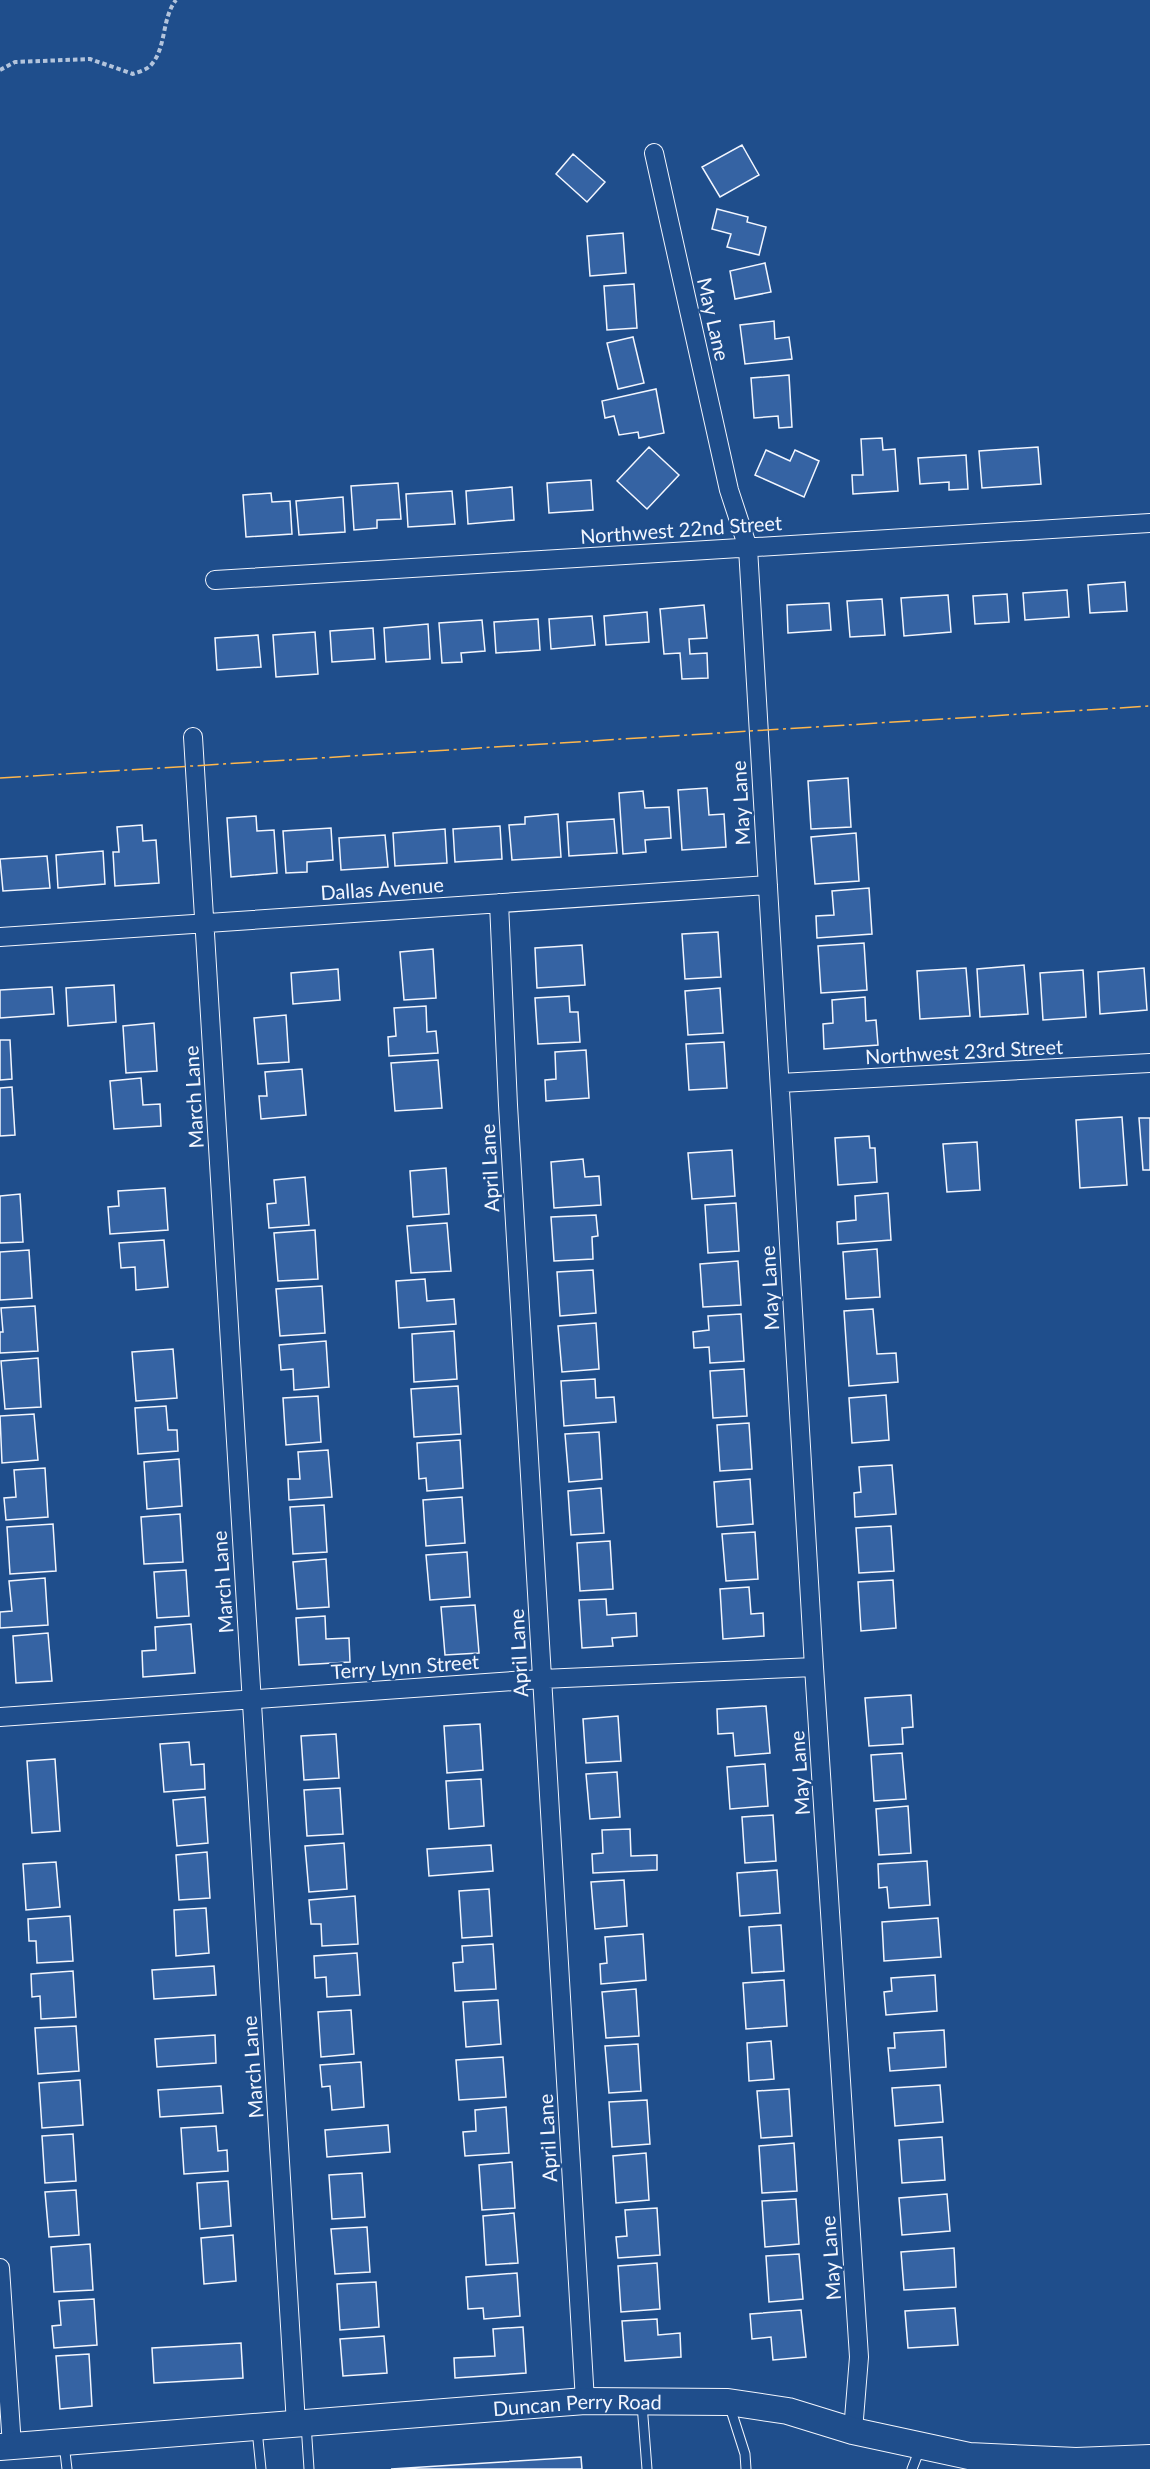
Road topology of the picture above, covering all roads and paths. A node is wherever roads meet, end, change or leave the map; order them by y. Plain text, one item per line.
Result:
1 (176, 0) edge
2 (0, 70) edge
3 (654, 153) dead end
4 (1150, 523) edge
5 (748, 548) junction
6 (215, 580) dead end
7 (194, 737) dead end
8 (768, 885) junction
9 (498, 903) junction
10 (205, 923) junction
11 (0, 937) edge
12 (1150, 1063) edge
13 (780, 1083) junction
14 (814, 1666) junction
15 (542, 1678) junction
16 (252, 1699) junction
17 (0, 1717) edge
18 (0, 2268) edge
19 (585, 2401) junction
20 (642, 2401) junction
21 (728, 2402) junction
22 (301, 2424) junction
23 (257, 2427) junction
24 (853, 2431) junction
25 (64, 2442) junction
26 (6, 2446) edge
27 (916, 2457) edge
28 (1150, 2458) edge
29 (1027, 2464) edge
30 (67, 2469) edge
31 (261, 2469) edge
32 (309, 2469) edge
33 (647, 2469) edge
34 (746, 2469) edge

1 - 2 path
3 - 5 street, May Lane
4 - 5 street, Northwest 22nd Street
5 - 6 street, Northwest 22nd Street
5 - 8 street, May Lane
7 - 10 street, March Lane
8 - 9 street, Dallas Avenue
8 - 13 street, May Lane
9 - 10 street, Dallas Avenue
9 - 15 street, April Lane
10 - 11 street, Dallas Avenue
10 - 16 street, March Lane
12 - 13 street, Northwest 23rd Street
13 - 14 street, May Lane
14 - 15 street, Terry Lynn Street
14 - 24 street, May Lane
15 - 16 street, Terry Lynn Street
15 - 19 street, April Lane
16 - 17 street, Terry Lynn Street
16 - 22 street, March Lane
18 - 26 street
19 - 20 street, Duncan Perry Road
19 - 22 street, Duncan Perry Road
20 - 21 street, Duncan Perry Road
20 - 33 lane
21 - 24 street, Duncan Perry Road
21 - 34 lane
22 - 23 street, Duncan Perry Road
22 - 32 lane
23 - 25 street, Duncan Perry Road
23 - 31 lane
24 - 27 street, Duncan Perry Road
25 - 26 street, Duncan Perry Road
25 - 30 lane
27 - 29 street, Duncan Perry Road
28 - 29 street, Duncan Perry Road

